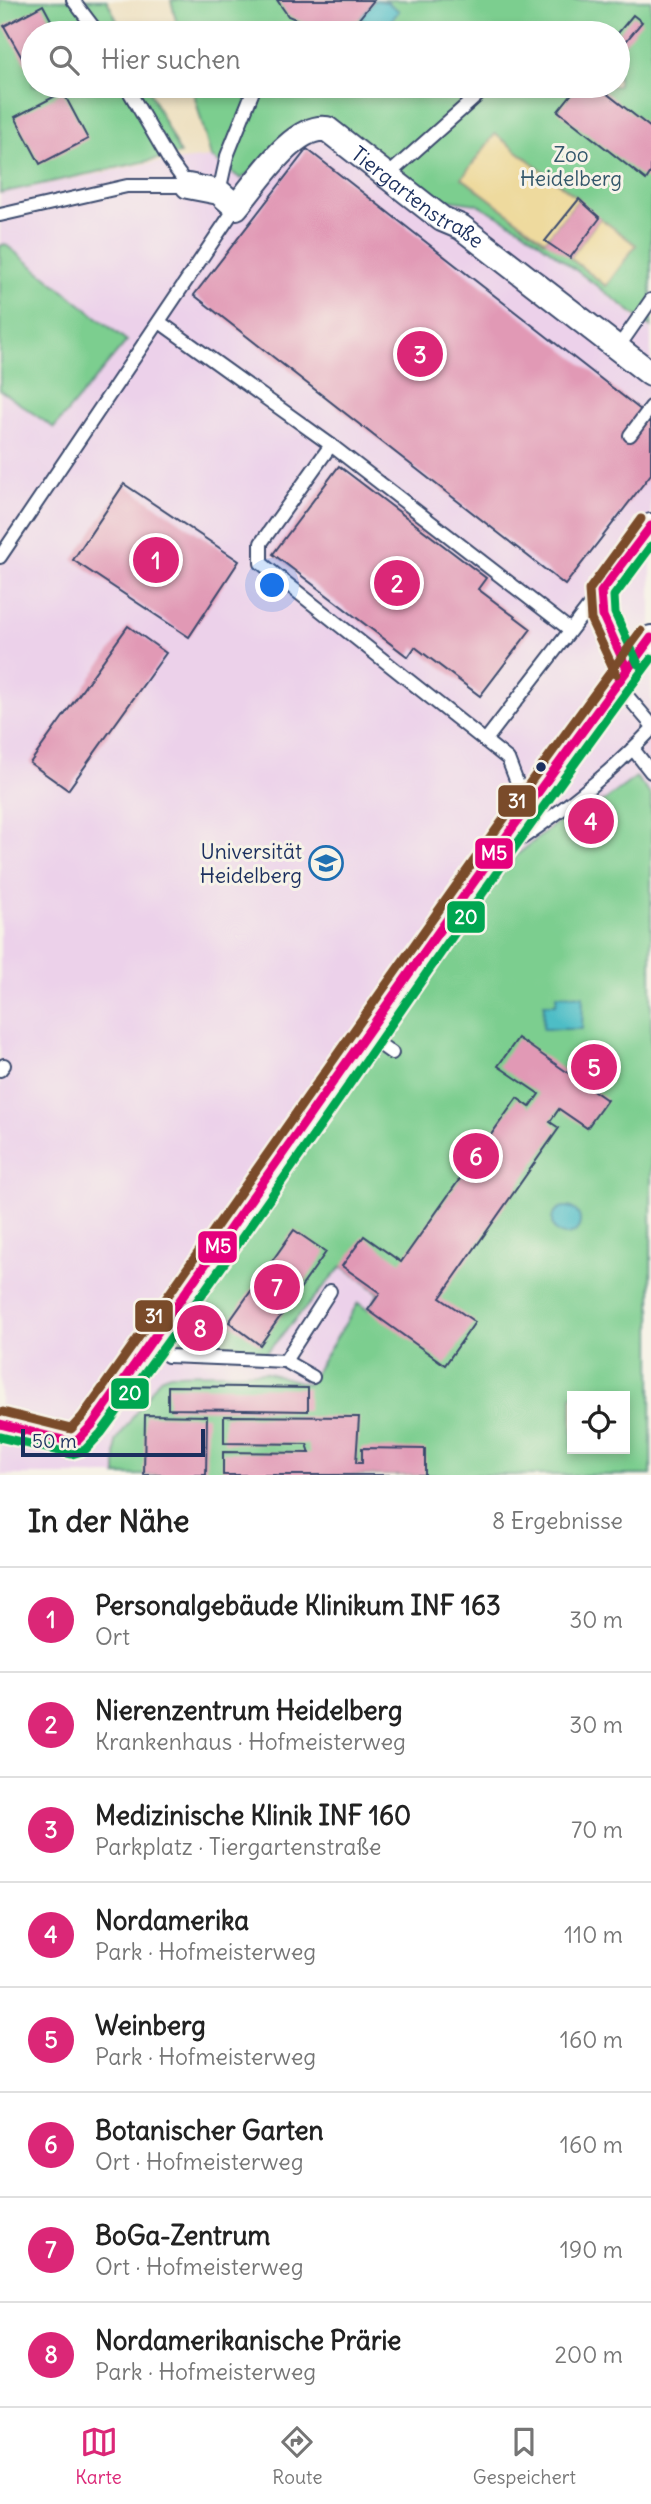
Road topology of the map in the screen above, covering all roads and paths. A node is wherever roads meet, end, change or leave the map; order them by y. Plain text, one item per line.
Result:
1 (73, 0) edge
2 (89, 21) edge
3 (133, 98) edge
4 (250, 98) edge
5 (475, 98) edge
6 (388, 175) junction
7 (188, 186) junction
8 (228, 200) junction
9 (0, 215) edge
10 (651, 300) edge
11 (161, 323) junction
12 (617, 349) junction
13 (651, 374) edge
14 (651, 407) edge
15 (630, 435) dead end
16 (331, 445) junction
17 (651, 526) edge
18 (0, 557) edge
19 (601, 592) junction
20 (569, 629) junction
21 (651, 638) edge
22 (622, 676) junction
23 (651, 724) edge
24 (651, 730) edge
25 (485, 741) junction
26 (633, 749) junction
27 (651, 772) edge
28 (526, 806) junction
29 (491, 860) junction
30 (368, 1036) junction
31 (392, 1053) dead end
32 (330, 1291) dead end
33 (150, 1344) junction
34 (285, 1361) junction
35 (313, 1377) dead end
36 (0, 1424) edge

1 - 2 lane
3 - 7 lane
4 - 8 lane
5 - 6 lane
6 - 8 street, Tiergartenstraße
6 - 12 street, Tiergartenstraße
7 - 8 street
7 - 9 lane
8 - 11 lane
10 - 12 lane
11 - 16 lane
11 - 18 lane
12 - 13 street, Tiergartenstraße
14 - 15 lane
16 - 20 lane
16 - 25 lane
17 - 19 street
19 - 20 lane
19 - 22 street
20 - 25 lane
21 - 22 street
22 - 23 lane
22 - 28 street
24 - 26 lane
25 - 28 lane
26 - 27 lane
26 - 29 lane
28 - 29 street
29 - 30 street
30 - 31 lane
30 - 33 street
32 - 34 lane
33 - 34 lane
33 - 36 street
34 - 35 lane

